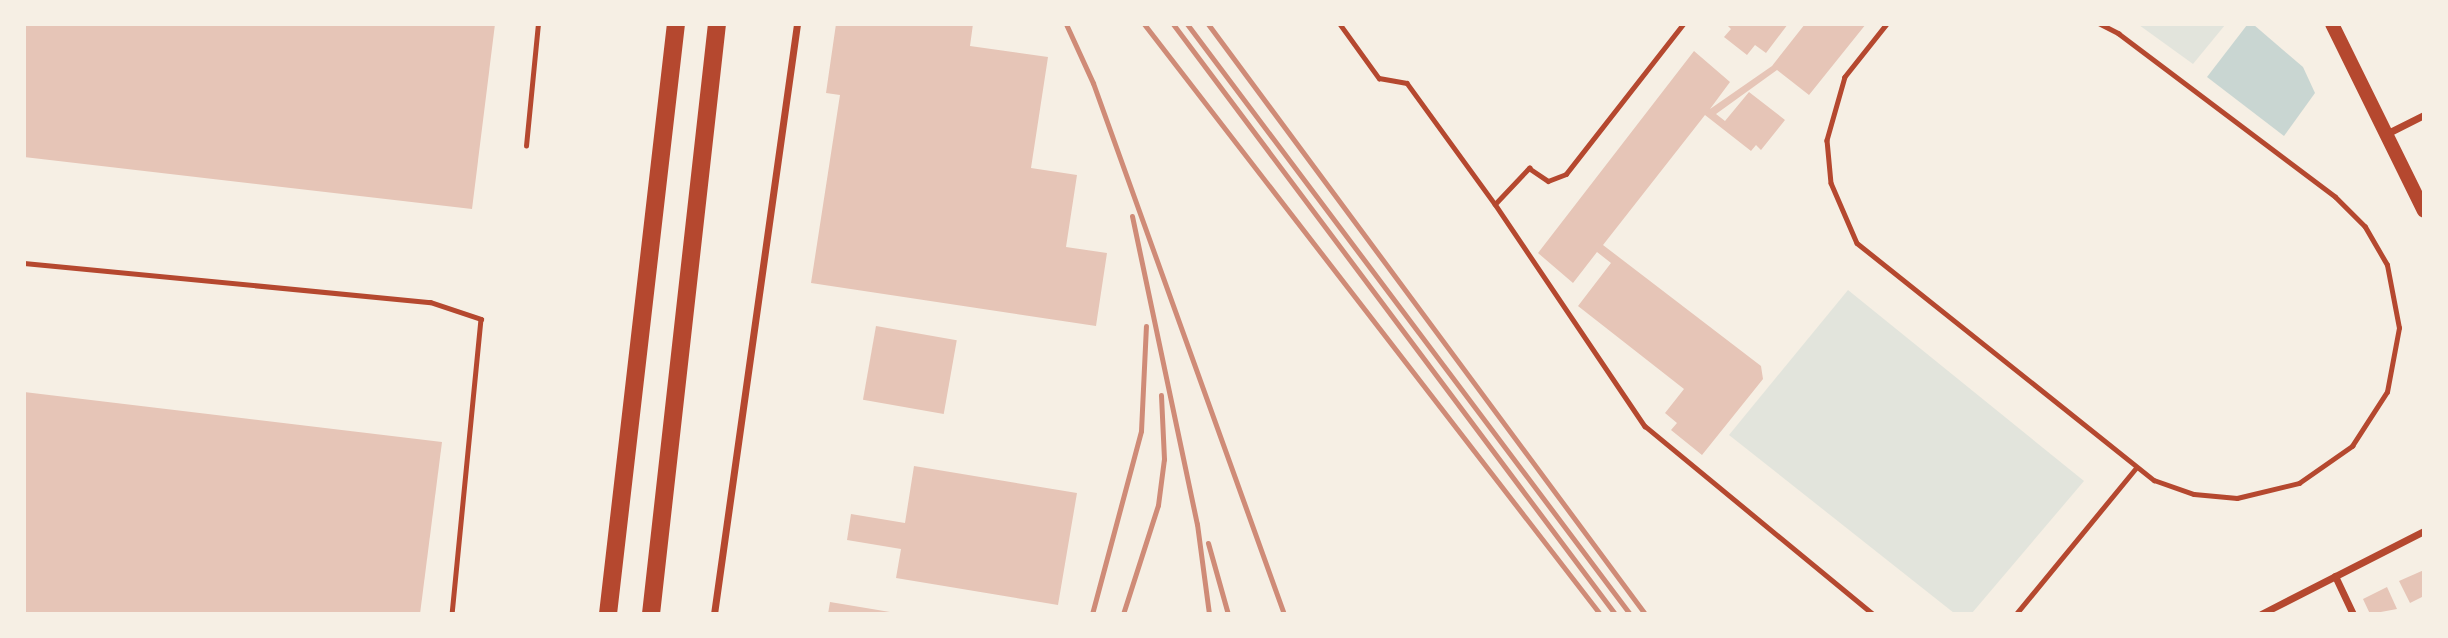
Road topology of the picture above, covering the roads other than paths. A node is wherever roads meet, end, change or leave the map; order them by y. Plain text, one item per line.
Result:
1 (538, 24) edge
2 (676, 24) edge
3 (717, 24) edge
4 (797, 24) edge
5 (1340, 24) edge
6 (1683, 24) edge
7 (1887, 24) edge
8 (2099, 24) edge
9 (2332, 24) edge
10 (2424, 115) edge
11 (2386, 134) junction
12 (526, 146) dead end
13 (1495, 204) junction
14 (2424, 211) edge
15 (24, 263) edge
16 (2135, 469) junction
17 (2424, 531) edge
18 (2335, 576) junction
19 (452, 614) edge
20 (608, 614) edge
21 (651, 614) edge
22 (714, 614) edge
23 (1873, 614) edge
24 (2016, 614) edge
25 (2261, 614) edge
26 (2353, 614) edge

1 - 12 lane
2 - 20 highway
3 - 21 highway
4 - 22 street
5 - 13 lane
6 - 13 lane
7 - 16 lane
8 - 16 lane
9 - 11 main road
10 - 11 street
11 - 14 main road
13 - 23 lane
15 - 19 lane
16 - 24 lane
17 - 18 street
18 - 25 street
18 - 26 street

